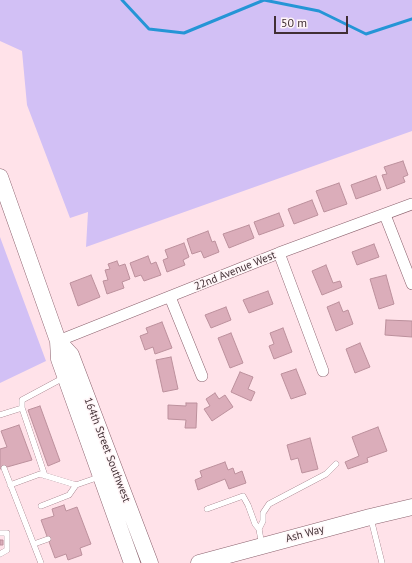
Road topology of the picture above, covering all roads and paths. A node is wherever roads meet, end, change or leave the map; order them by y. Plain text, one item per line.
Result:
1 (0, 177) edge
2 (412, 204) edge
3 (385, 215) junction
4 (279, 254) junction
5 (412, 284) edge
6 (170, 297) junction
7 (58, 341) junction
8 (323, 371) dead end
9 (202, 376) dead end
10 (66, 377) junction
11 (22, 408) junction
12 (0, 415) edge
13 (336, 464) dead end
14 (4, 468) dead end
15 (45, 476) junction
16 (101, 476) junction
17 (76, 484) junction
18 (10, 485) junction
19 (41, 506) dead end
20 (412, 507) edge
21 (207, 508) dead end
22 (370, 517) junction
23 (258, 528) junction
24 (0, 533) edge
25 (48, 539) dead end
26 (34, 544) junction
27 (262, 546) junction
28 (0, 554) edge
29 (41, 563) edge
30 (132, 563) edge
31 (150, 563) edge
32 (200, 563) edge
33 (382, 563) edge

1 - 7 main road, 164th Street Southwest
2 - 3 street, 22nd Avenue West
3 - 4 street, 22nd Avenue West
3 - 5 street
4 - 6 street, 22nd Avenue West
4 - 8 street
6 - 7 street, 22nd Avenue West
6 - 9 street
7 - 10 main road, 164th Street Southwest
7 - 31 main road, 164th Street Southwest
10 - 11 lane
10 - 16 main road, 164th Street Southwest
11 - 12 lane
11 - 15 lane
13 - 23 lane
14 - 18 lane
15 - 17 lane
15 - 18 lane
16 - 17 lane
16 - 30 main road, 164th Street Southwest
17 - 19 lane
18 - 26 lane
20 - 22 main road, Ash Way
21 - 23 lane
22 - 27 main road, Ash Way
22 - 33 lane
23 - 27 lane
24 - 28 lane
25 - 26 lane
26 - 29 lane
27 - 32 main road, Ash Way

